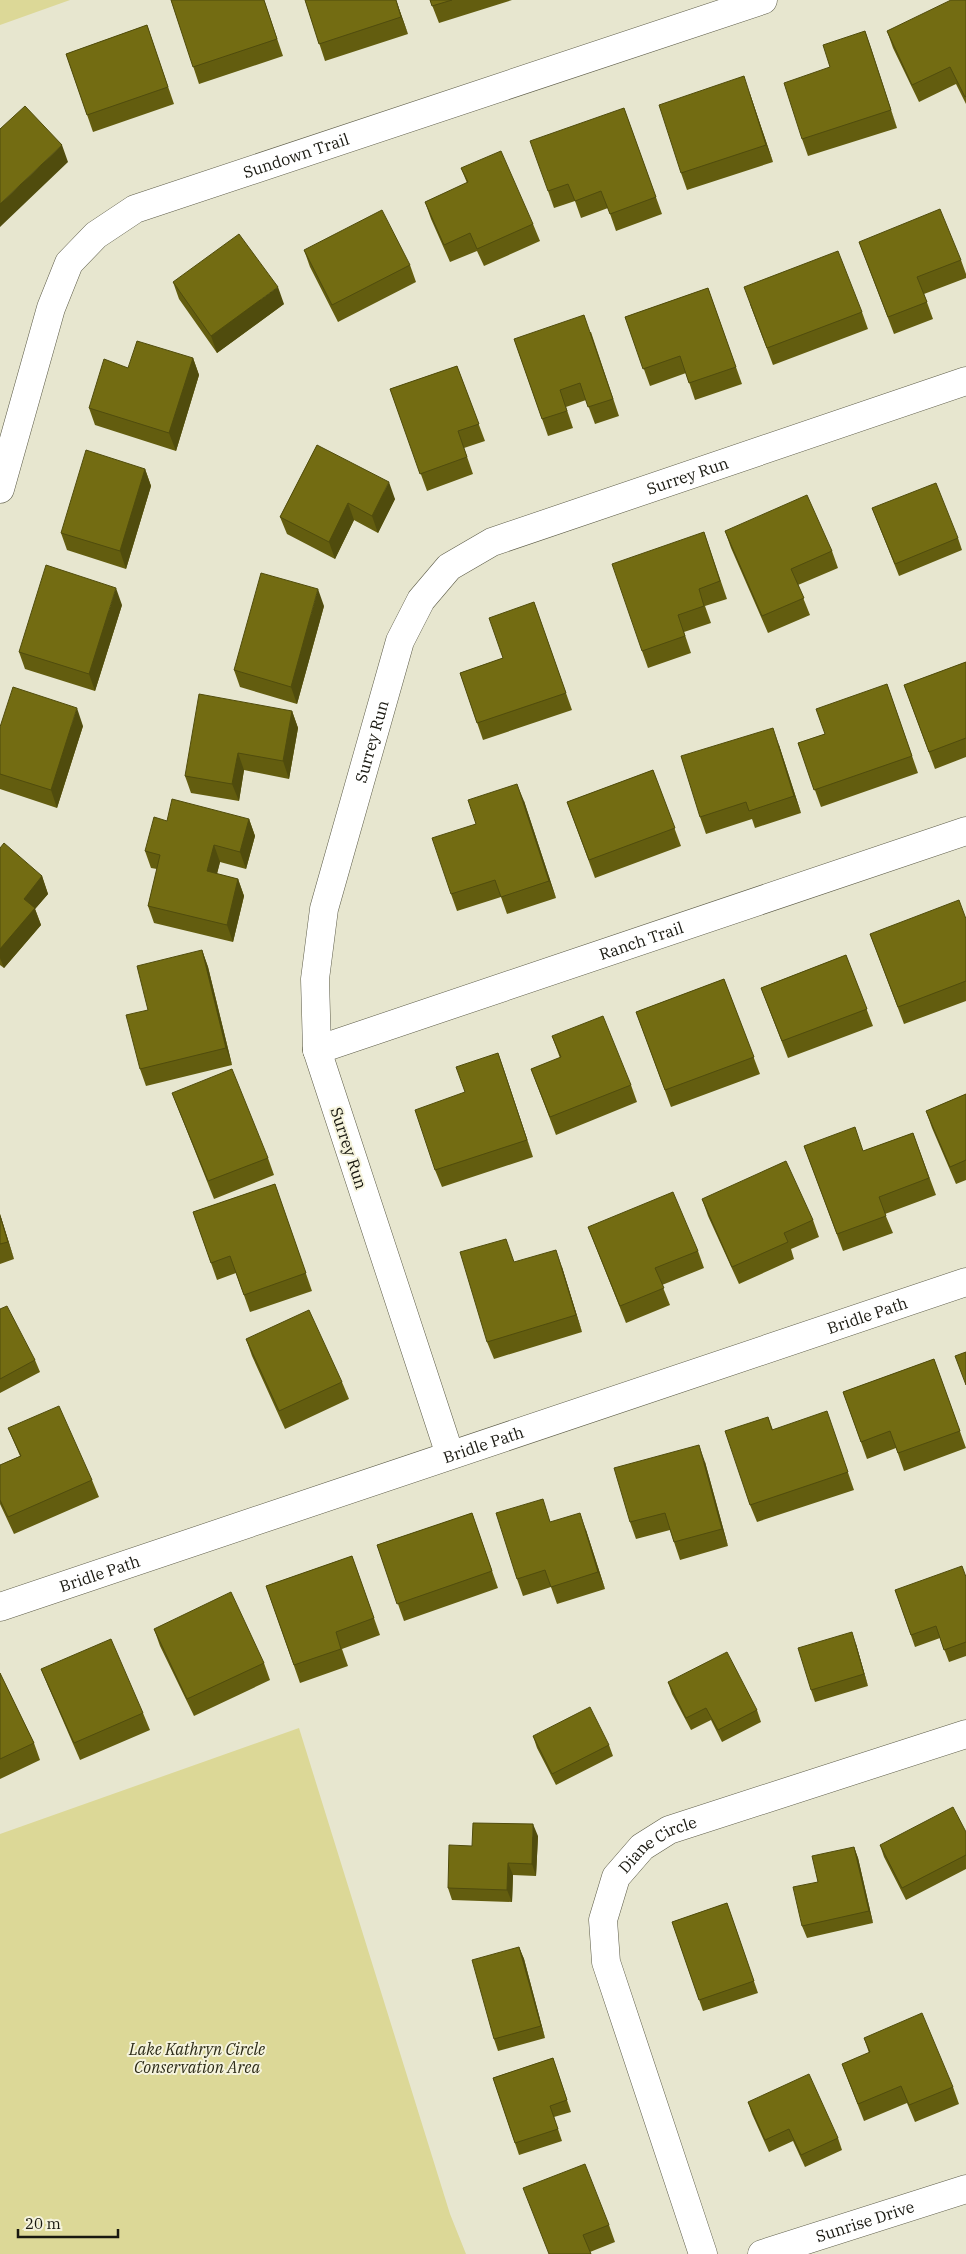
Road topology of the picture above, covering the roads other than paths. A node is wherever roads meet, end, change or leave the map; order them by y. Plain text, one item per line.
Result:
1 (763, 0) edge
2 (966, 381) edge
3 (0, 489) edge
4 (966, 831) edge
5 (317, 1050) junction
6 (966, 1282) edge
7 (450, 1455) junction
8 (0, 1608) edge
9 (966, 1734) edge
10 (966, 2189) edge
11 (703, 2254) edge
12 (762, 2254) edge

1 - 3 street, Sundown Trail
2 - 5 street, Surrey Run
4 - 5 street, Ranch Trail
5 - 7 street, Surrey Run
6 - 7 street, Bridle Path
7 - 8 street, Bridle Path
9 - 11 street, Diane Circle
10 - 12 street, Sunrise Drive

